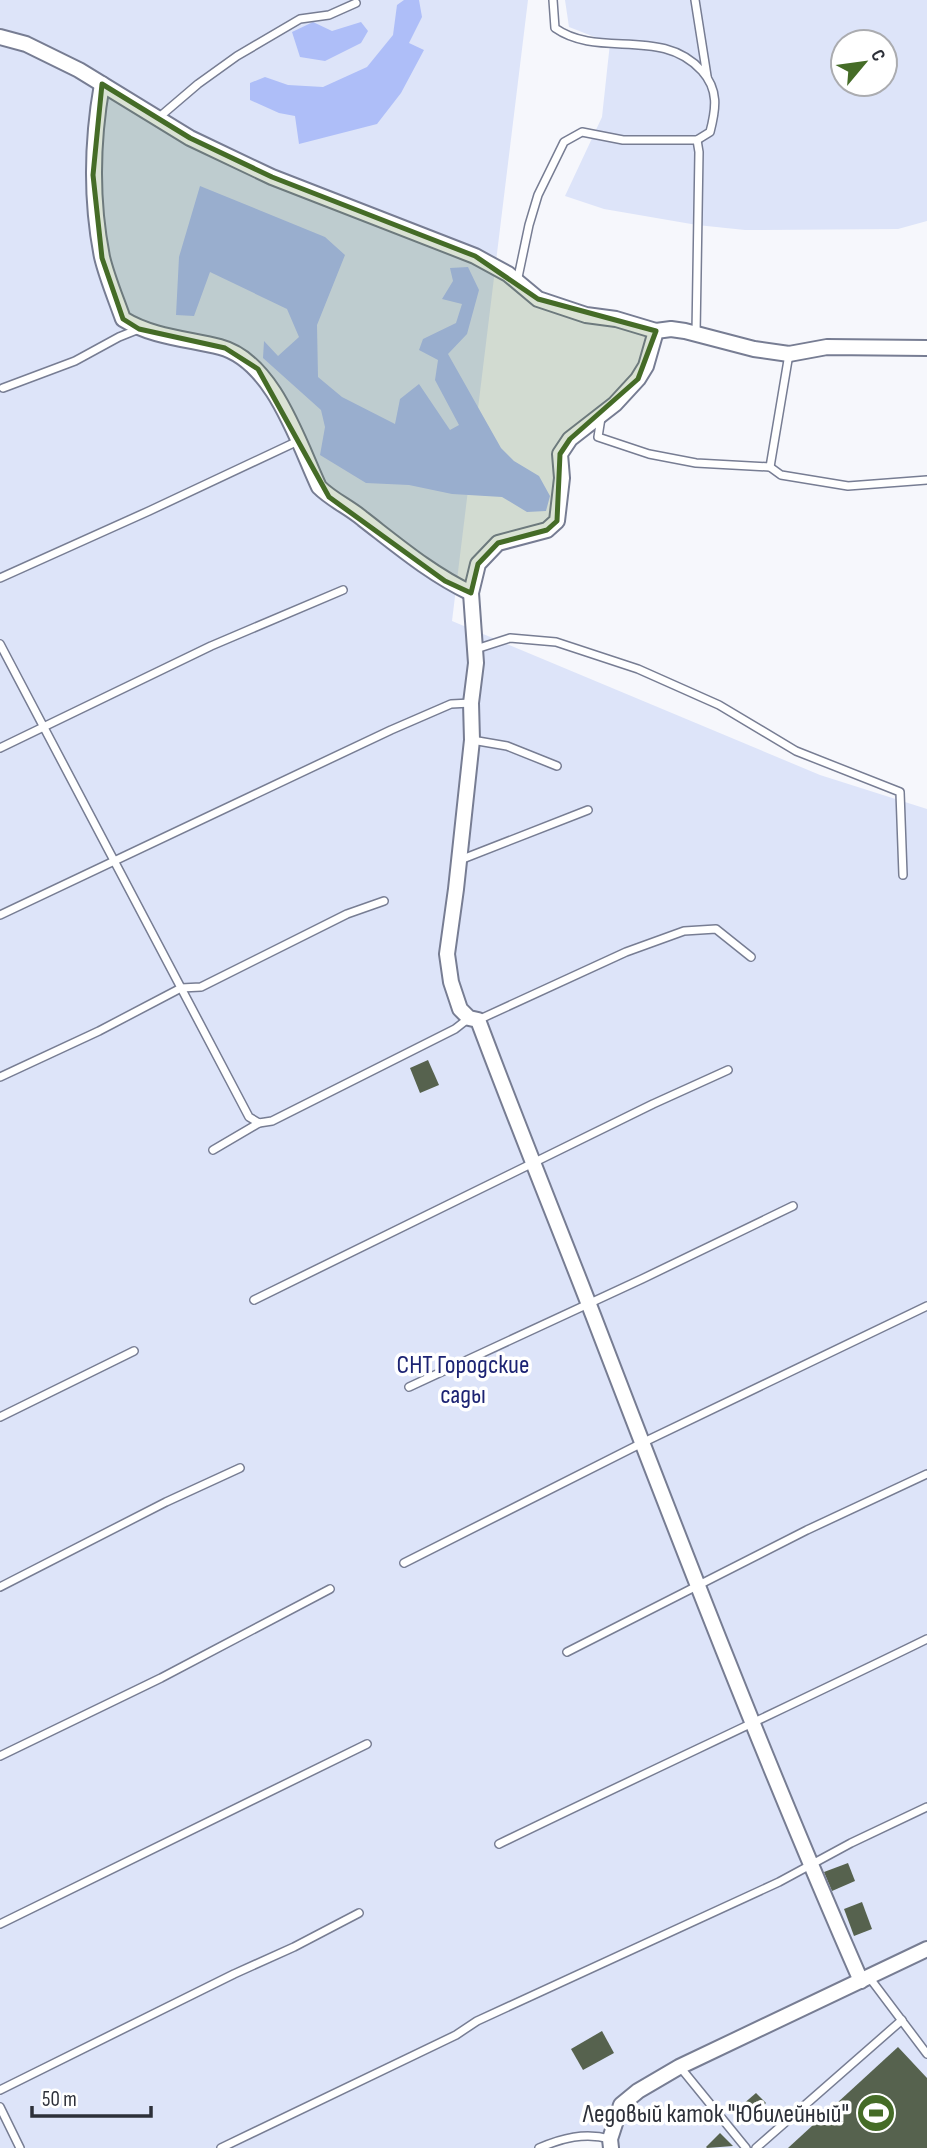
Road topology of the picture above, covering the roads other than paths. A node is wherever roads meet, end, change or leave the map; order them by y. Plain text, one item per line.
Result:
1 (553, 0) edge
2 (695, 0) edge
3 (356, 3) dead end
4 (0, 37) edge
5 (707, 77) junction
6 (102, 84) junction
7 (158, 118) junction
8 (697, 139) junction
9 (517, 282) junction
10 (139, 329) junction
11 (656, 331) junction
12 (696, 334) junction
13 (926, 352) edge
14 (789, 354) junction
15 (3, 388) dead end
16 (602, 416) junction
17 (298, 441) junction
18 (770, 467) junction
19 (927, 480) edge
20 (0, 578) edge
21 (343, 590) dead end
22 (471, 593) junction
23 (0, 644) edge
24 (475, 650) junction
25 (471, 703) junction
26 (43, 726) junction
27 (472, 740) junction
28 (0, 748) edge
29 (557, 766) dead end
30 (588, 810) dead end
31 (114, 860) junction
32 (460, 860) junction
33 (903, 875) dead end
34 (384, 901) dead end
35 (0, 915) edge
36 (751, 957) dead end
37 (181, 988) junction
38 (473, 1019) junction
39 (728, 1070) dead end
40 (0, 1077) edge
41 (259, 1123) junction
42 (213, 1150) dead end
43 (532, 1164) junction
44 (793, 1206) dead end
45 (254, 1300) dead end
46 (589, 1304) junction
47 (927, 1306) edge
48 (134, 1351) dead end
49 (409, 1387) dead end
50 (0, 1417) edge
51 (642, 1443) junction
52 (240, 1468) dead end
53 (927, 1474) edge
54 (404, 1563) dead end
55 (698, 1586) junction
56 (0, 1587) edge
57 (330, 1589) dead end
58 (927, 1639) edge
59 (568, 1652) dead end
60 (754, 1724) junction
61 (367, 1744) dead end
62 (0, 1756) edge
63 (927, 1807) edge
64 (499, 1844) dead end
65 (810, 1865) junction
66 (359, 1913) dead end
67 (0, 1924) edge
68 (927, 1949) edge
69 (865, 1979) junction
70 (902, 2020) junction
71 (927, 2054) edge
72 (680, 2067) junction
73 (0, 2090) edge
74 (0, 2108) edge
75 (610, 2143) edge
76 (20, 2148) edge
77 (221, 2148) edge
78 (539, 2148) edge
79 (746, 2148) edge
80 (756, 2148) edge

1 - 5 lane
2 - 5 lane
3 - 7 lane
4 - 6 street
5 - 8 lane
6 - 7 street
6 - 10 street
7 - 9 street
8 - 9 lane
8 - 12 lane
9 - 11 street
10 - 15 lane
10 - 17 street
11 - 12 street
11 - 16 street
12 - 14 street
13 - 14 street
14 - 18 lane
16 - 18 lane
16 - 22 street
17 - 20 lane
17 - 22 street
18 - 19 lane
21 - 26 lane
22 - 24 street
23 - 26 lane
24 - 25 street
24 - 33 lane
25 - 27 street
25 - 31 lane
26 - 28 lane
26 - 31 lane
27 - 29 lane
27 - 32 street
30 - 32 lane
31 - 35 lane
31 - 37 lane
32 - 38 street
34 - 37 lane
36 - 38 lane
37 - 40 lane
37 - 41 lane
38 - 41 lane
38 - 43 street
39 - 43 lane
41 - 42 lane
43 - 45 lane
43 - 46 street
44 - 46 lane
46 - 49 lane
46 - 51 street
47 - 51 lane
48 - 50 lane
51 - 54 lane
51 - 55 street
52 - 56 lane
53 - 55 lane
55 - 59 lane
55 - 60 street
57 - 62 lane
58 - 60 lane
60 - 64 lane
60 - 65 street
61 - 67 lane
63 - 65 lane
65 - 69 street
65 - 77 lane
66 - 73 lane
68 - 69 street
69 - 70 lane
69 - 72 street
70 - 71 lane
70 - 80 lane
72 - 75 street
72 - 79 lane
74 - 76 lane
75 - 78 lane

